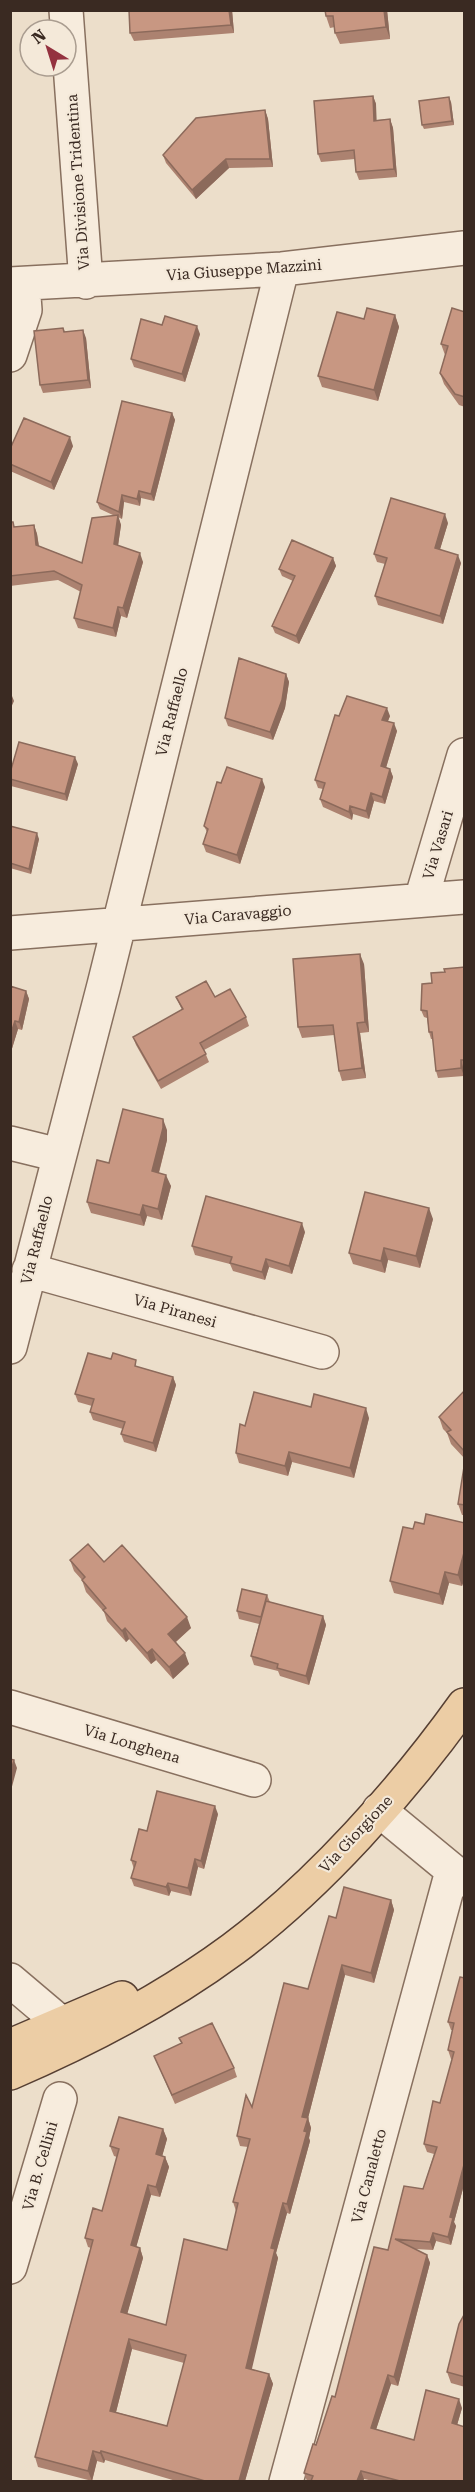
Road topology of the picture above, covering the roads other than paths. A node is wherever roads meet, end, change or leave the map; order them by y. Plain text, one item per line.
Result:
1 (66, 10) edge
2 (465, 248) edge
3 (282, 269) junction
4 (86, 282) junction
5 (17, 284) edge
6 (10, 355) edge
7 (465, 755) edge
8 (465, 897) edge
9 (421, 900) junction
10 (119, 926) junction
11 (10, 933) edge
12 (10, 1143) edge
13 (59, 1155) junction
14 (29, 1270) junction
15 (12, 1332) edge
16 (322, 1352) dead end
17 (465, 1705) edge
18 (10, 1707) edge
19 (254, 1780) dead end
20 (379, 1810) junction
21 (458, 1875) edge
22 (233, 1949) junction
23 (10, 1980) edge
24 (62, 2024) junction
25 (10, 2046) edge
26 (10, 2073) edge
27 (60, 2099) dead end
28 (10, 2267) edge
29 (286, 2481) edge

1 - 4 street, Via Divisione Tridentina
2 - 3 street, Via Giuseppe Mazzini
3 - 4 street, Via Giuseppe Mazzini
3 - 10 street, Via Raffaello
4 - 5 street, Via Giuseppe Mazzini
5 - 6 street, Via Giuseppe Mazzini
7 - 9 street, Via Vasari
8 - 9 street, Via Caravaggio
9 - 10 street, Via Caravaggio
10 - 11 street, Via Caravaggio
10 - 13 street, Via Raffaello
12 - 13 street
13 - 14 street, Via Raffaello
14 - 15 street, Via Raffaello
14 - 16 street, Via Piranesi
17 - 20 main road, Via Giorgione
18 - 19 street, Via Longhena
20 - 21 street
20 - 22 main road, Via Giorgione
21 - 29 street, Via Canaletto
22 - 24 main road, Via Giorgione
22 - 26 main road, Via Giorgione
23 - 24 street
24 - 25 main road, Via Giorgione
27 - 28 street, Via B. Cellini

